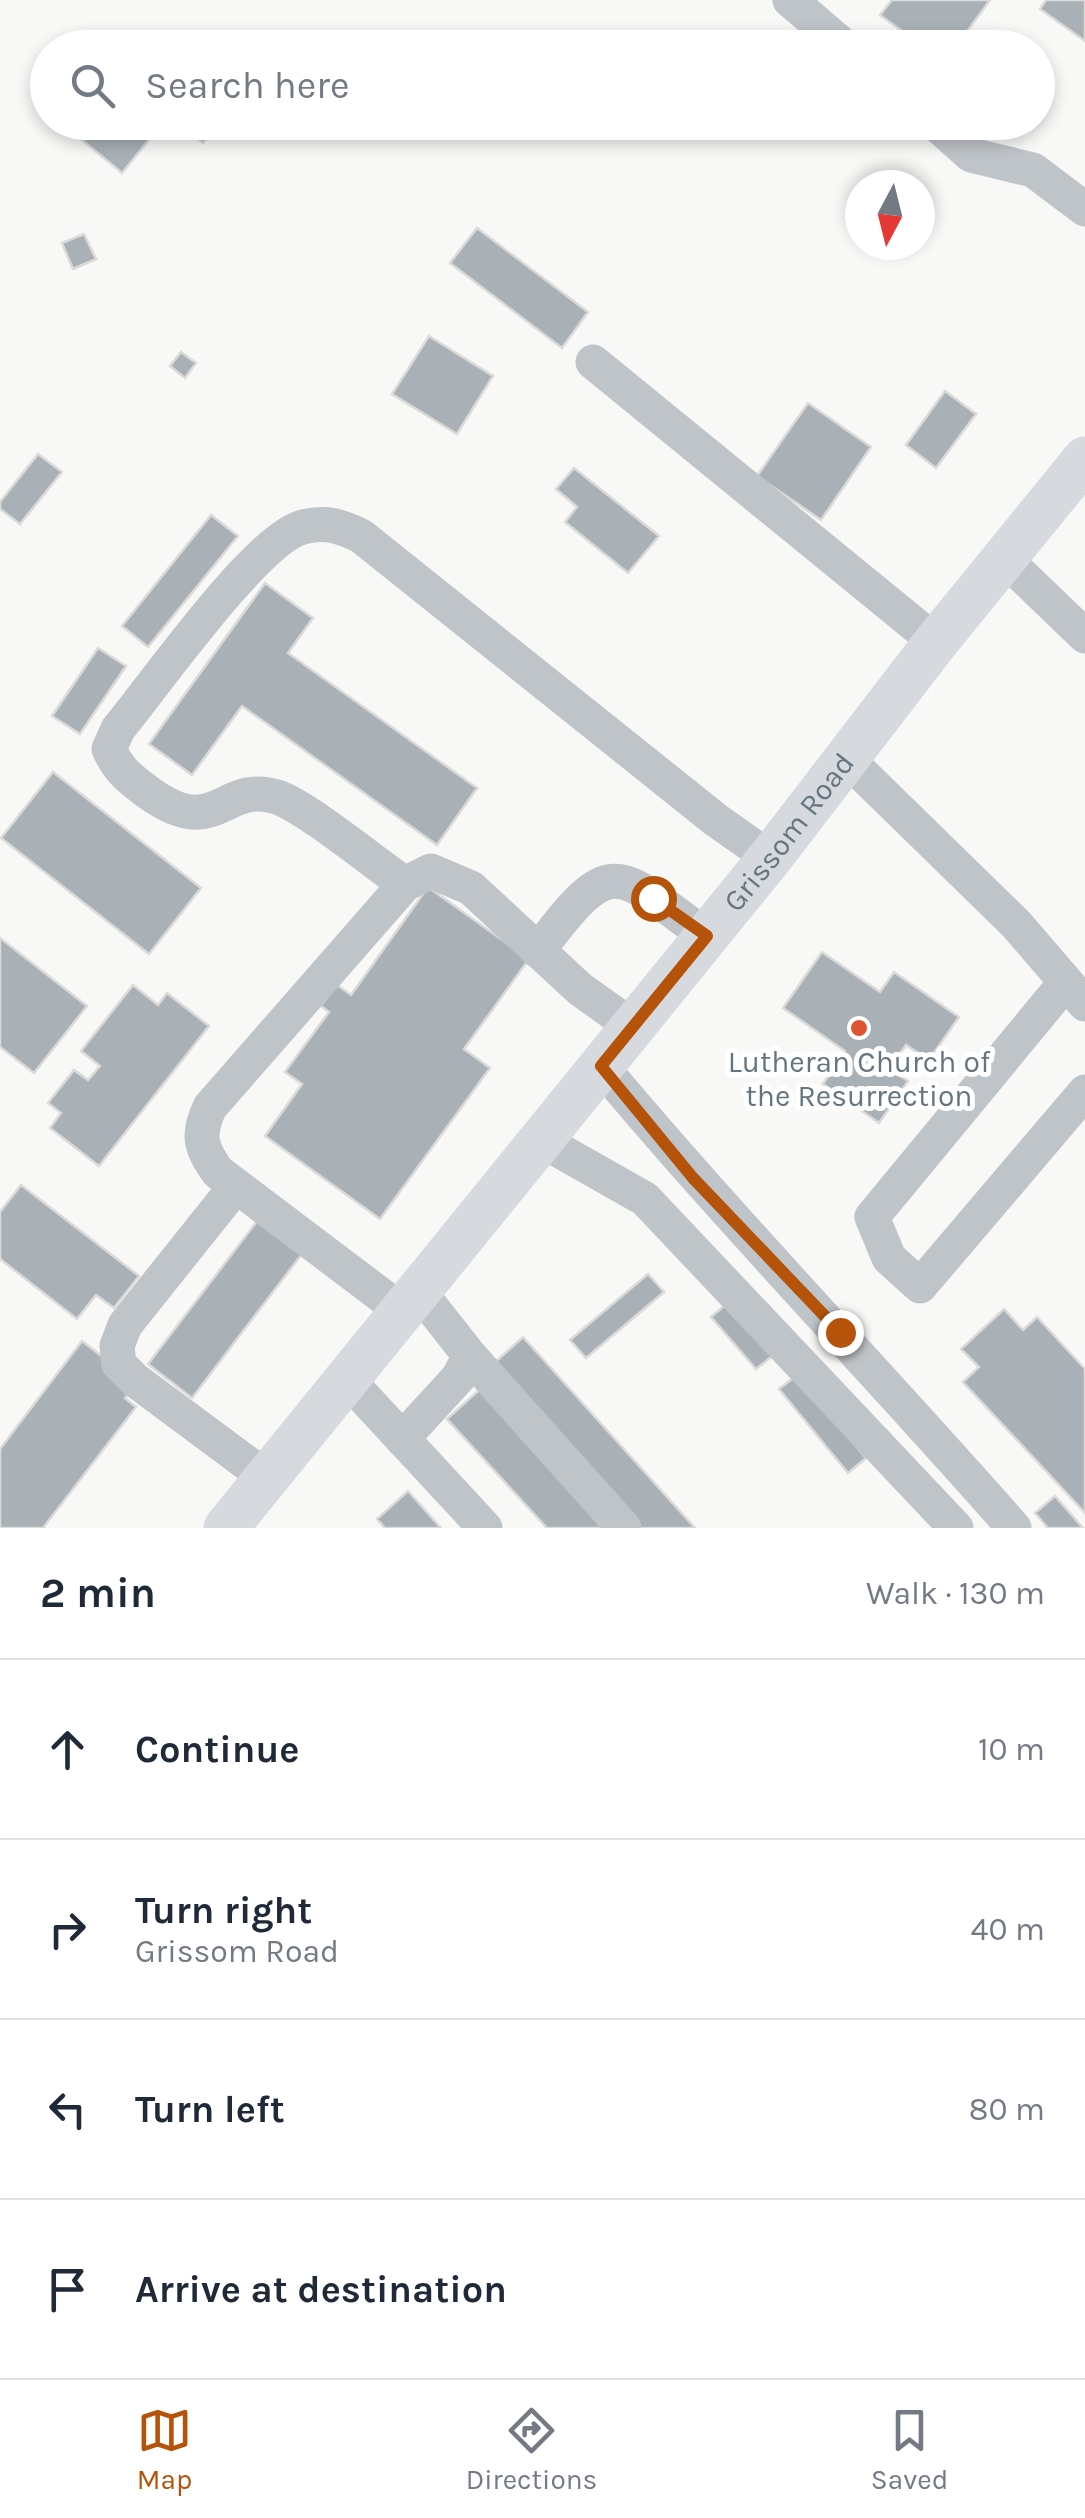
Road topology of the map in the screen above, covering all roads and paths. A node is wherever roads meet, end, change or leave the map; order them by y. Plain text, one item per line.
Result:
1 (790, 0) edge
2 (825, 30) edge
3 (954, 140) edge
4 (1085, 208) edge
5 (593, 362) dead end
6 (1085, 459) edge
7 (1004, 558) junction
8 (1085, 636) edge
9 (936, 642) junction
10 (848, 760) junction
11 (770, 858) junction
12 (405, 884) junction
13 (707, 936) junction
14 (538, 951) junction
15 (1076, 993) edge
16 (633, 1027) junction
17 (601, 1066) junction
18 (1085, 1092) edge
19 (541, 1140) junction
20 (236, 1186) junction
21 (410, 1301) junction
22 (840, 1332) junction
23 (470, 1356) junction
24 (804, 1367) junction
25 (348, 1378) junction
26 (402, 1440) junction
27 (268, 1478) junction
28 (1002, 1524) edge
29 (226, 1528) edge
30 (485, 1528) edge
31 (624, 1528) edge
32 (956, 1528) edge

1 - 2 lane
3 - 4 lane
5 - 9 lane
6 - 7 main road, Grissom Road
7 - 8 lane
7 - 9 main road, Grissom Road
9 - 10 main road, Grissom Road
10 - 11 main road, Grissom Road
10 - 15 lane
11 - 12 lane
11 - 13 main road, Grissom Road
12 - 14 lane
12 - 20 lane
13 - 14 lane
13 - 16 main road, Grissom Road
14 - 16 lane
15 - 18 lane
16 - 17 main road, Grissom Road
17 - 19 main road, Grissom Road
17 - 22 lane
19 - 21 main road, Grissom Road
19 - 24 lane
20 - 21 lane
20 - 27 lane
21 - 23 lane
21 - 25 main road, Grissom Road
22 - 24 lane
22 - 28 lane
23 - 26 lane
23 - 31 lane
24 - 32 lane
25 - 26 lane
25 - 27 main road, Grissom Road
26 - 30 lane
27 - 29 main road, Grissom Road

